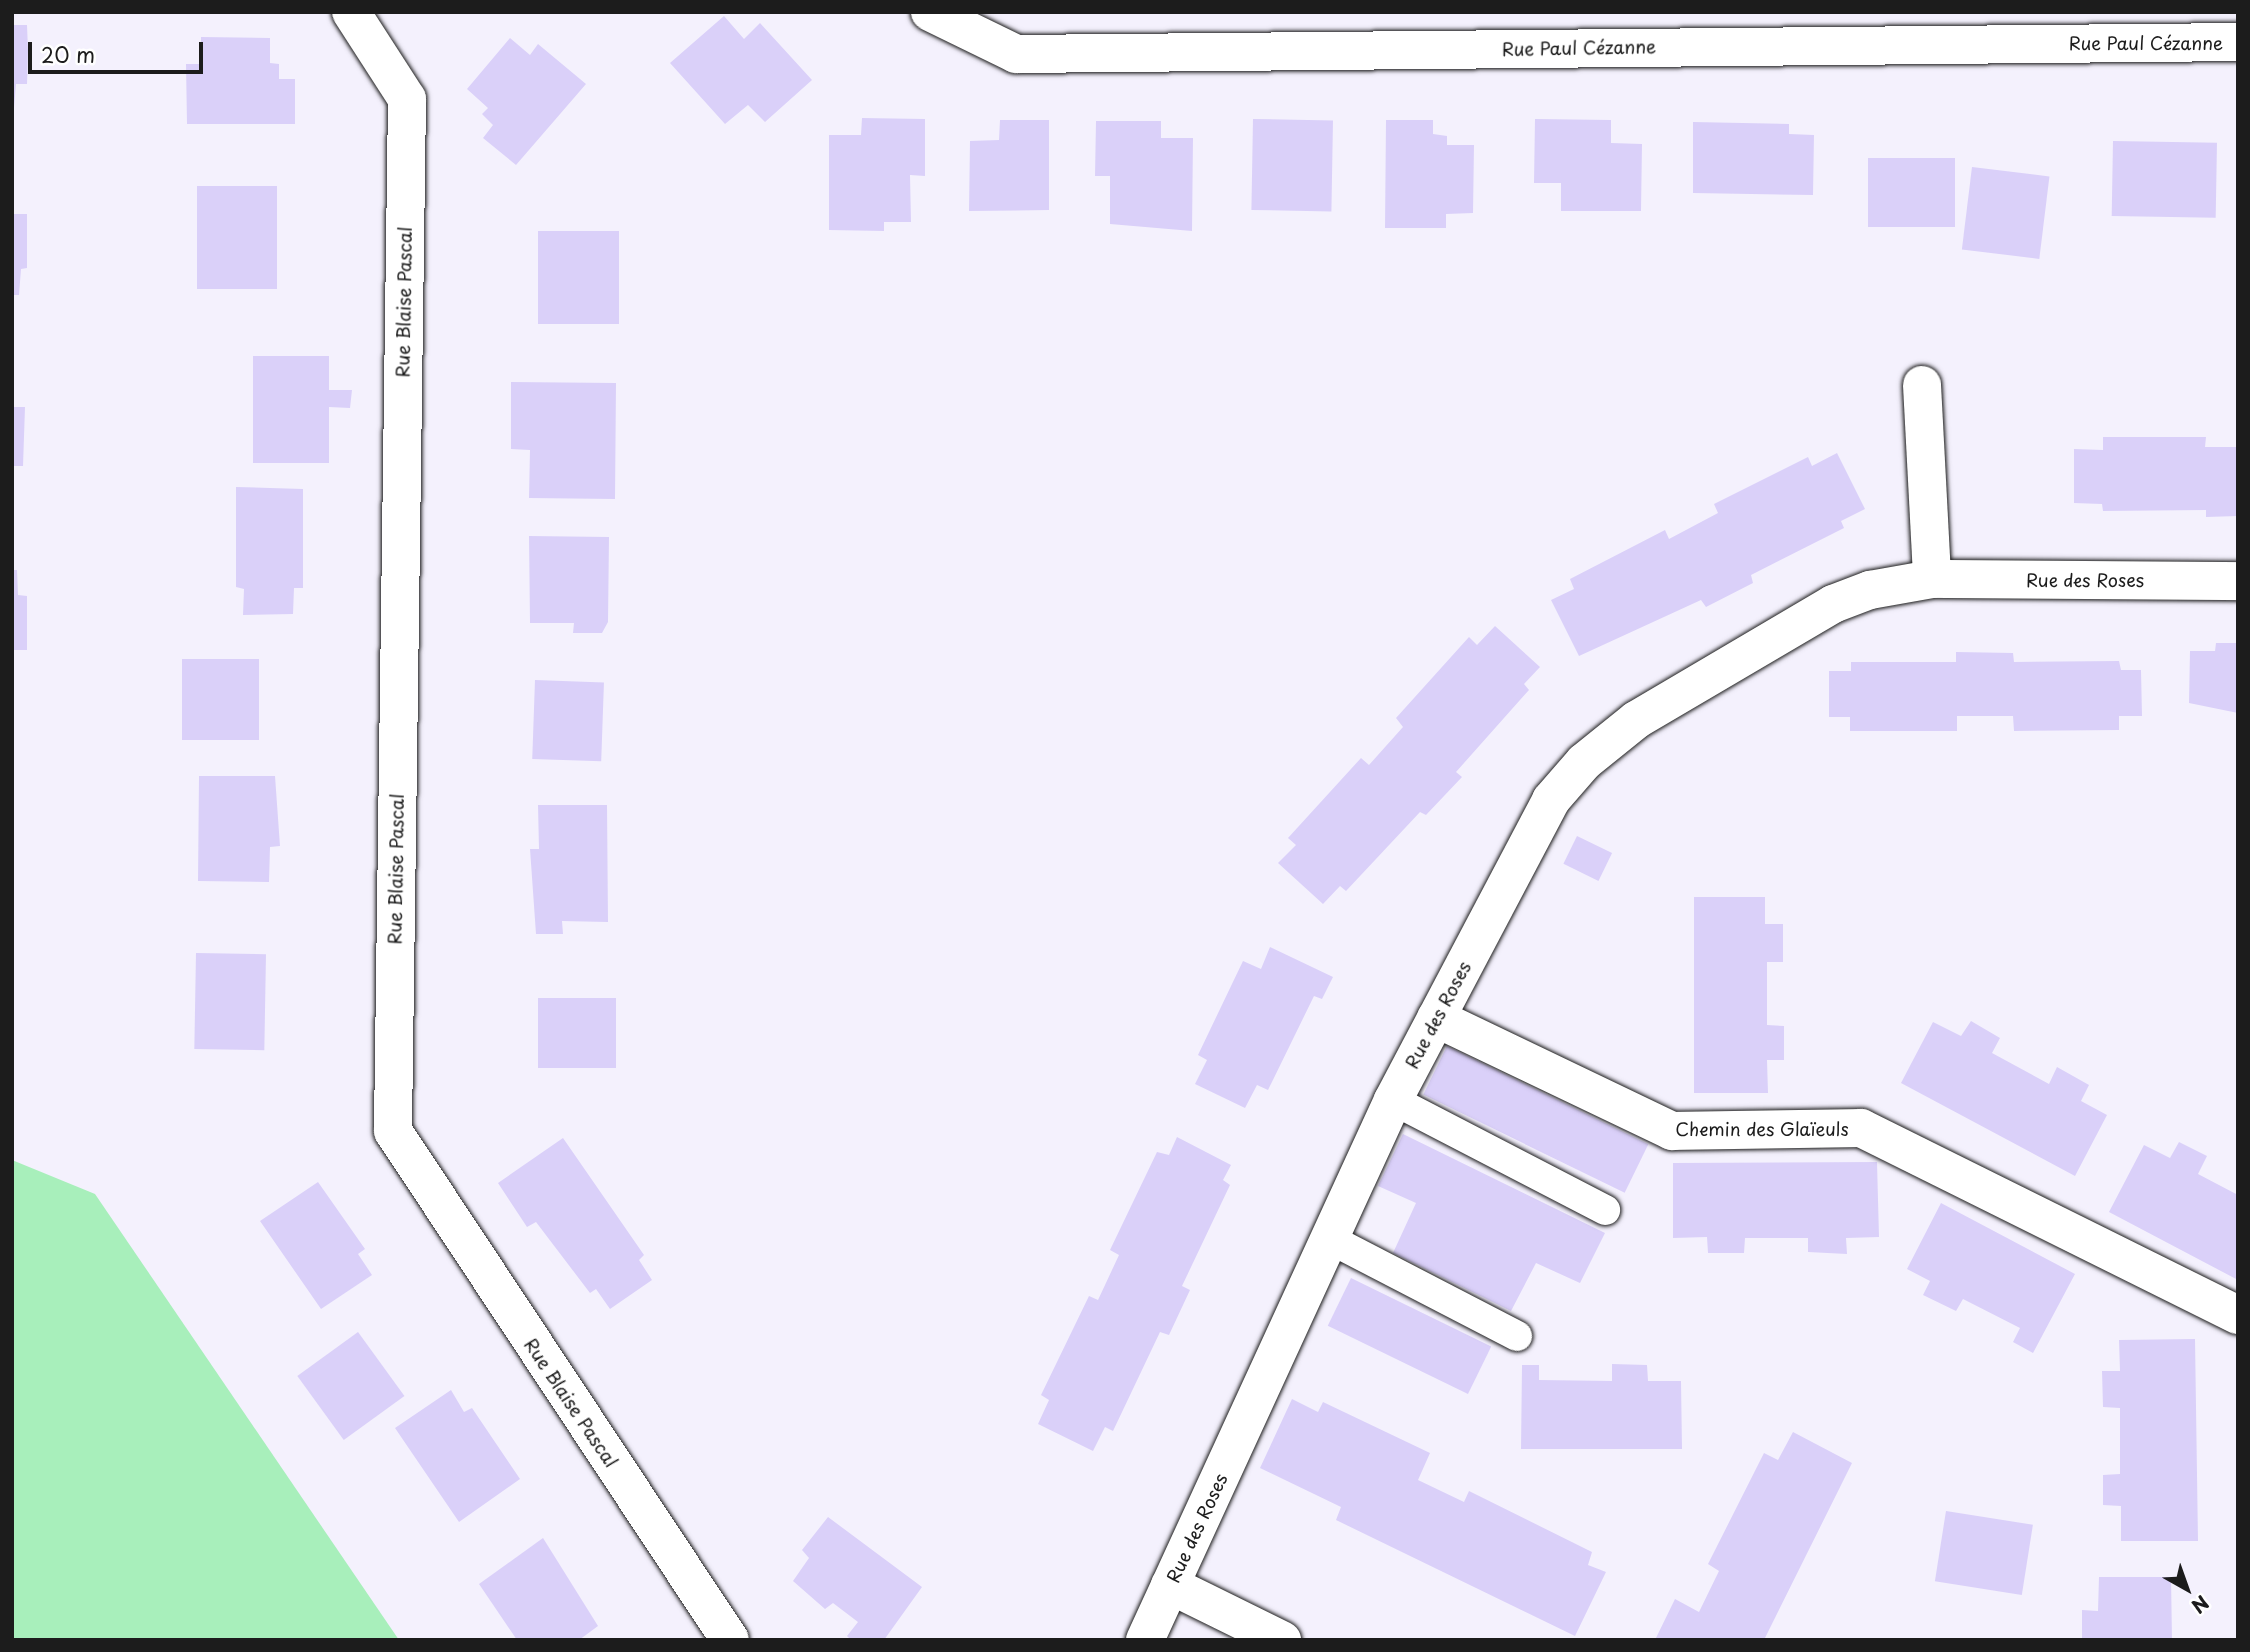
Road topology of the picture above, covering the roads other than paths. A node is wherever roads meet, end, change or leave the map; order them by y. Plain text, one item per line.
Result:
1 (351, 12) edge
2 (930, 12) edge
3 (2238, 42) edge
4 (1922, 385) dead end
5 (1932, 579) junction
6 (2238, 581) edge
7 (1436, 1018) junction
8 (1393, 1100) junction
9 (1605, 1210) dead end
10 (1328, 1238) junction
11 (2238, 1315) edge
12 (1517, 1336) dead end
13 (1170, 1585) junction
14 (730, 1640) edge
15 (1145, 1640) edge
16 (1282, 1640) edge

1 - 14 street, Rue Blaise Pascal
2 - 3 street, Rue Paul Cézanne
4 - 5 street
5 - 6 street, Rue des Roses
5 - 7 street, Rue des Roses
7 - 8 street, Rue des Roses
7 - 11 street, Chemin des Glaïeuls
8 - 9 lane
8 - 10 street, Rue des Roses
10 - 12 lane
10 - 13 street, Rue des Roses
13 - 15 street, Rue des Roses
13 - 16 street

